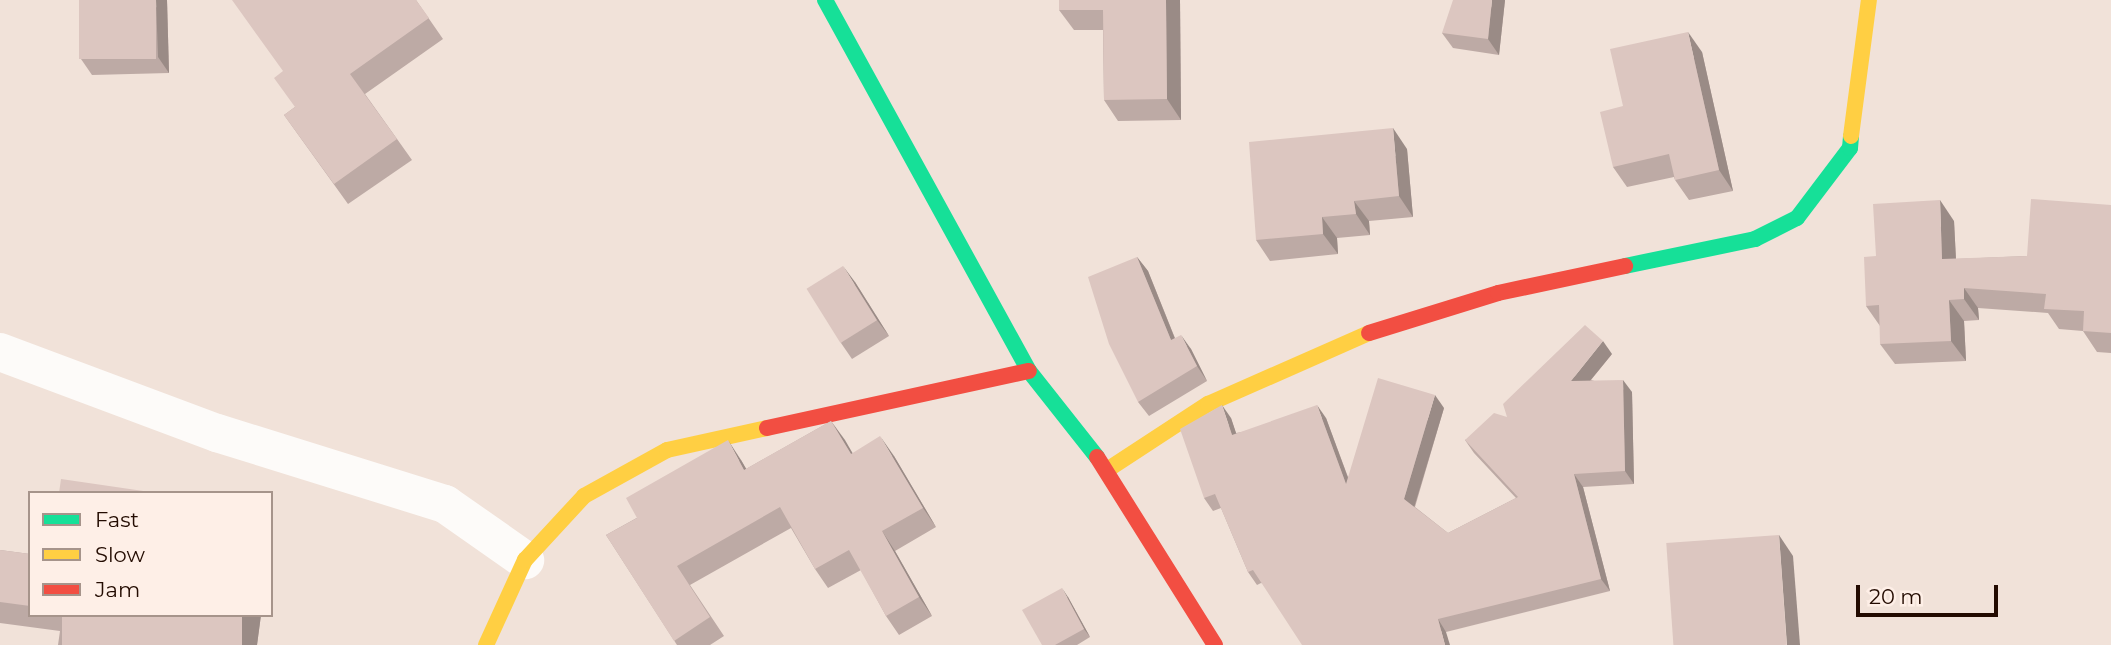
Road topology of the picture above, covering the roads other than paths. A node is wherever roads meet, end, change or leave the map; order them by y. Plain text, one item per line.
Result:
1 (825, 0) edge
2 (1869, 0) edge
3 (0, 352) edge
4 (1029, 370) junction
5 (1107, 470) junction
6 (525, 560) junction
7 (486, 645) edge
8 (1215, 645) edge

1 - 4 street
2 - 5 street
3 - 6 street
4 - 5 street
4 - 6 street
5 - 8 street
6 - 7 street

